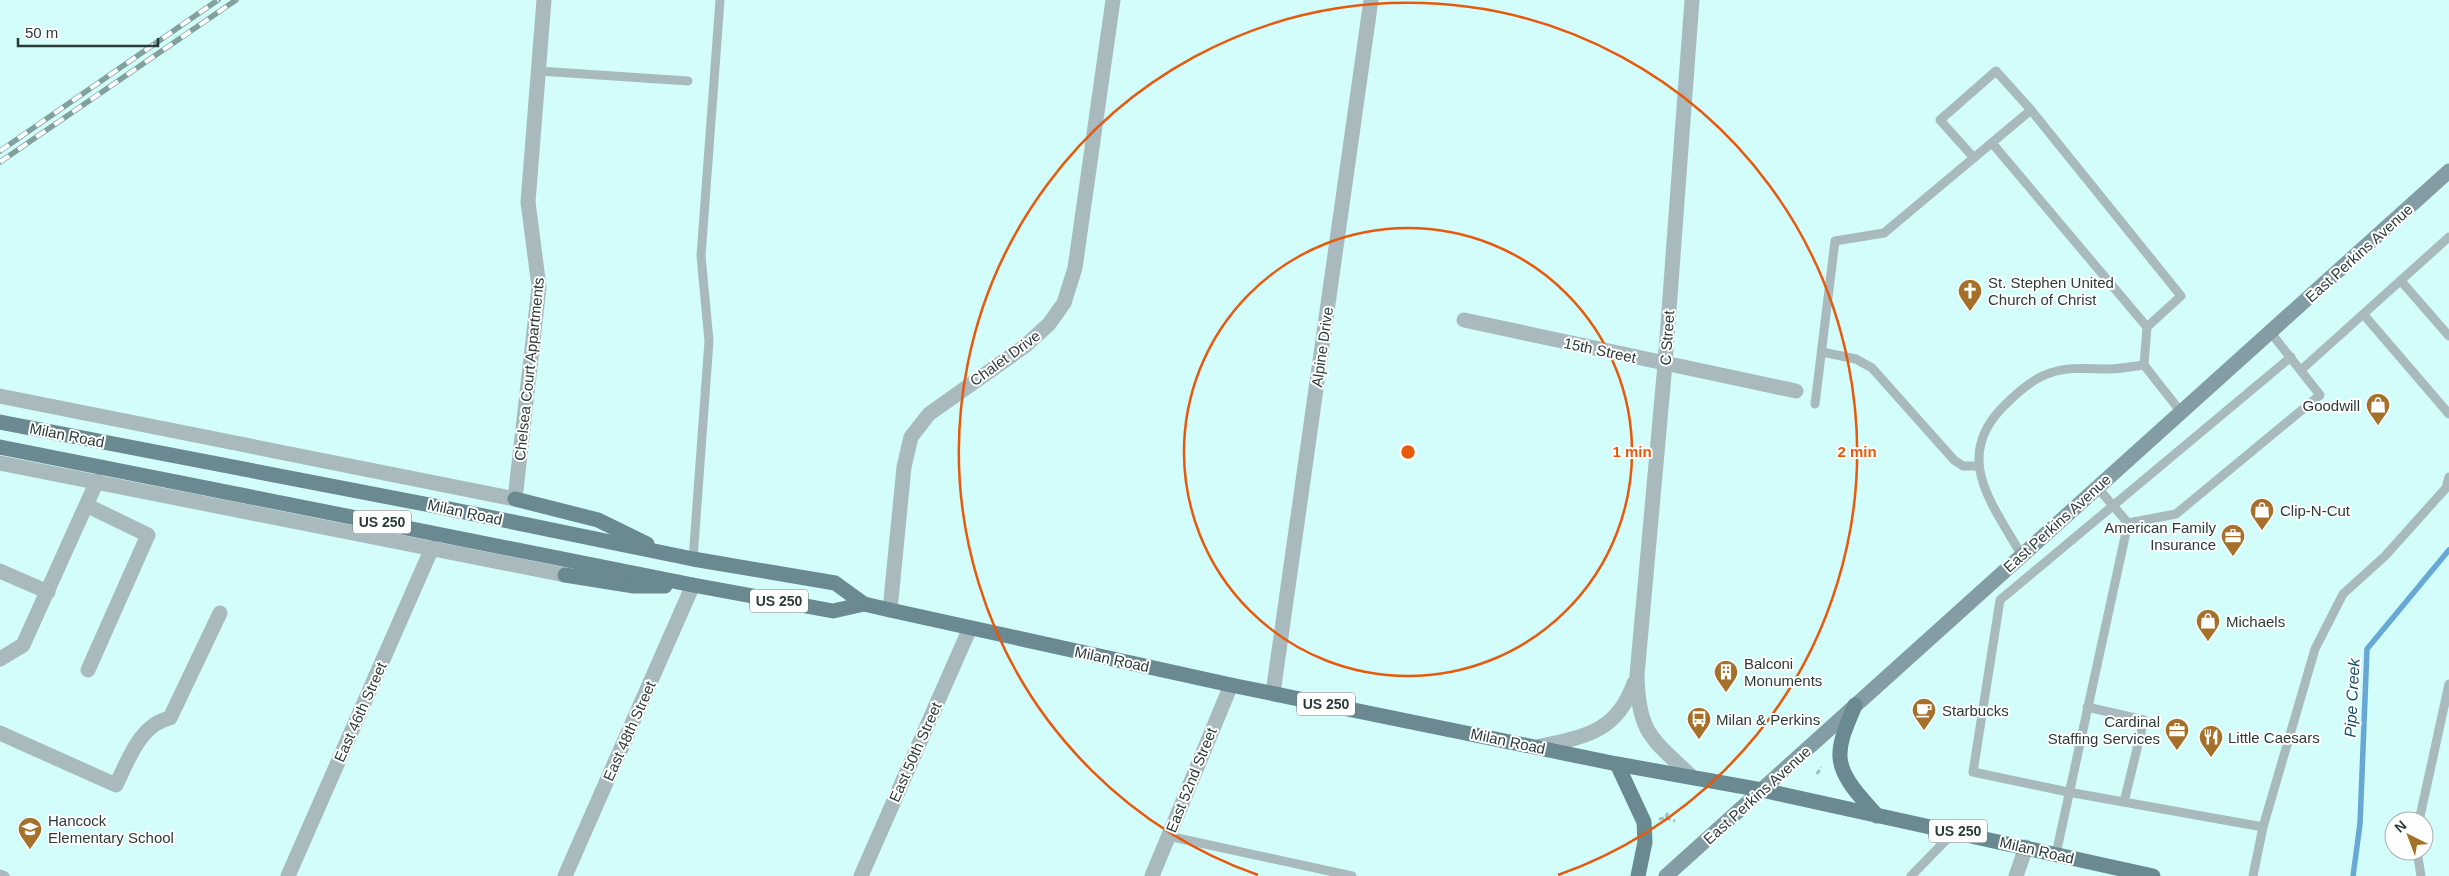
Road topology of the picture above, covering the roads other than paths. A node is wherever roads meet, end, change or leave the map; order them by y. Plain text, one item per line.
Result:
1 (544, 0) edge
2 (720, 0) edge
3 (1113, 0) edge
4 (1371, 0) edge
5 (1692, 0) edge
6 (539, 70) junction
7 (688, 81) dead end
8 (2031, 110) junction
9 (1992, 143) junction
10 (1974, 158) junction
11 (2449, 171) edge
12 (2449, 237) edge
13 (2401, 281) junction
14 (2364, 315) junction
15 (1464, 320) dead end
16 (2147, 327) junction
17 (2271, 333) junction
18 (2449, 336) edge
19 (1822, 352) junction
20 (2291, 358) junction
21 (1665, 364) junction
22 (2144, 365) junction
23 (2301, 370) junction
24 (1796, 390) dead end
25 (0, 396) edge
26 (1815, 404) dead end
27 (2181, 412) junction
28 (2449, 414) edge
29 (0, 422) edge
30 (0, 447) edge
31 (0, 463) edge
32 (1978, 466) junction
33 (2449, 477) edge
34 (97, 482) junction
35 (2097, 487) junction
36 (515, 499) junction
37 (2112, 504) junction
38 (88, 506) junction
39 (2128, 522) junction
40 (432, 548) junction
41 (669, 554) junction
42 (2021, 554) junction
43 (693, 559) junction
44 (0, 571) edge
45 (565, 575) joint
46 (693, 585) junction
47 (48, 592) junction
48 (864, 604) junction
49 (890, 610) junction
50 (220, 613) dead end
51 (970, 628) junction
52 (0, 659) edge
53 (88, 670) dead end
54 (1637, 675) junction
55 (2449, 684) edge
56 (1231, 685) junction
57 (1273, 693) junction
58 (1855, 705) junction
59 (2087, 707) junction
60 (0, 733) edge
61 (1537, 747) junction
62 (1618, 764) junction
63 (1692, 777) junction
64 (1762, 790) junction
65 (2068, 792) junction
66 (2124, 802) junction
67 (2421, 811) edge
68 (1877, 816) junction
69 (2263, 827) junction
70 (1955, 831) junction
71 (1168, 836) junction
72 (2026, 848) junction
73 (2056, 854) junction
74 (2419, 861) edge
75 (0, 874) edge
76 (2143, 875) edge
77 (5, 876) edge
78 (288, 876) edge
79 (565, 876) edge
80 (861, 876) edge
81 (1152, 876) edge
82 (1352, 876) edge
83 (1638, 876) edge
84 (1666, 876) edge
85 (1911, 876) edge
86 (2016, 876) edge
87 (2253, 876) edge
88 (2421, 876) edge

1 - 6 street, Chelsea Court Appartments
2 - 43 lane
3 - 49 street, Chalet Drive
4 - 57 street, Alpine Drive
5 - 21 street, C Street
6 - 7 lane
6 - 36 street, Chelsea Court Appartments
8 - 9 lane
8 - 10 lane
8 - 16 lane
9 - 10 lane
9 - 16 lane
10 - 19 lane
11 - 17 main road, East Perkins Avenue
12 - 13 lane
13 - 14 lane
13 - 18 lane
14 - 23 lane
14 - 28 lane
15 - 21 street, 15th Street
16 - 22 lane
17 - 20 lane
17 - 27 main road, East Perkins Avenue
19 - 26 lane
19 - 32 lane
20 - 23 lane
20 - 37 lane
21 - 24 street, 15th Street
21 - 54 street, C Street
22 - 27 lane
22 - 32 lane
23 - 39 lane
25 - 36 street, Milan Road
27 - 35 main road, East Perkins Avenue
29 - 41 main road, Milan Road / US 250
30 - 46 main road, Milan Road / US 250
31 - 34 street
32 - 42 lane
33 - 69 lane
34 - 38 street
34 - 40 street
35 - 37 lane
35 - 42 main road, East Perkins Avenue
36 - 41 main road
37 - 39 lane
37 - 65 lane
38 - 47 street
38 - 53 street
39 - 59 lane
40 - 45 street
40 - 78 street, East 46th Street
41 - 43 main road, Milan Road / US 250
42 - 58 main road, East Perkins Avenue
43 - 48 main road, Milan Road / US 250
44 - 47 street
45 - 46 main road
46 - 48 main road, Milan Road / US 250
46 - 79 street, East 48th Street
47 - 52 street
48 - 49 main road, Milan Road / US 250
49 - 51 main road, Milan Road / US 250
50 - 60 street
51 - 56 main road, Milan Road / US 250
51 - 80 street, East 50th Street
54 - 61 street, C Street
54 - 63 street, C Street
55 - 67 lane
56 - 57 main road, Milan Road / US 250
56 - 71 street, East 52nd Street
57 - 61 main road, Milan Road / US 250
58 - 64 main road, East Perkins Avenue
58 - 68 main road
59 - 65 lane
59 - 66 lane
61 - 62 main road, Milan Road / US 250
62 - 63 main road, Milan Road / US 250
62 - 83 main road
63 - 64 main road, Milan Road / US 250
64 - 68 main road, Milan Road / US 250
64 - 84 main road, East Perkins Avenue
65 - 66 lane
65 - 73 lane
66 - 69 lane
68 - 70 main road, Milan Road / US 250
69 - 87 lane
70 - 72 main road, Milan Road / US 250
70 - 85 lane
71 - 81 street, East 52nd Street
71 - 82 lane
72 - 73 main road, Milan Road / US 250
72 - 86 street
73 - 76 main road, Milan Road / US 250
74 - 88 lane
75 - 77 lane

